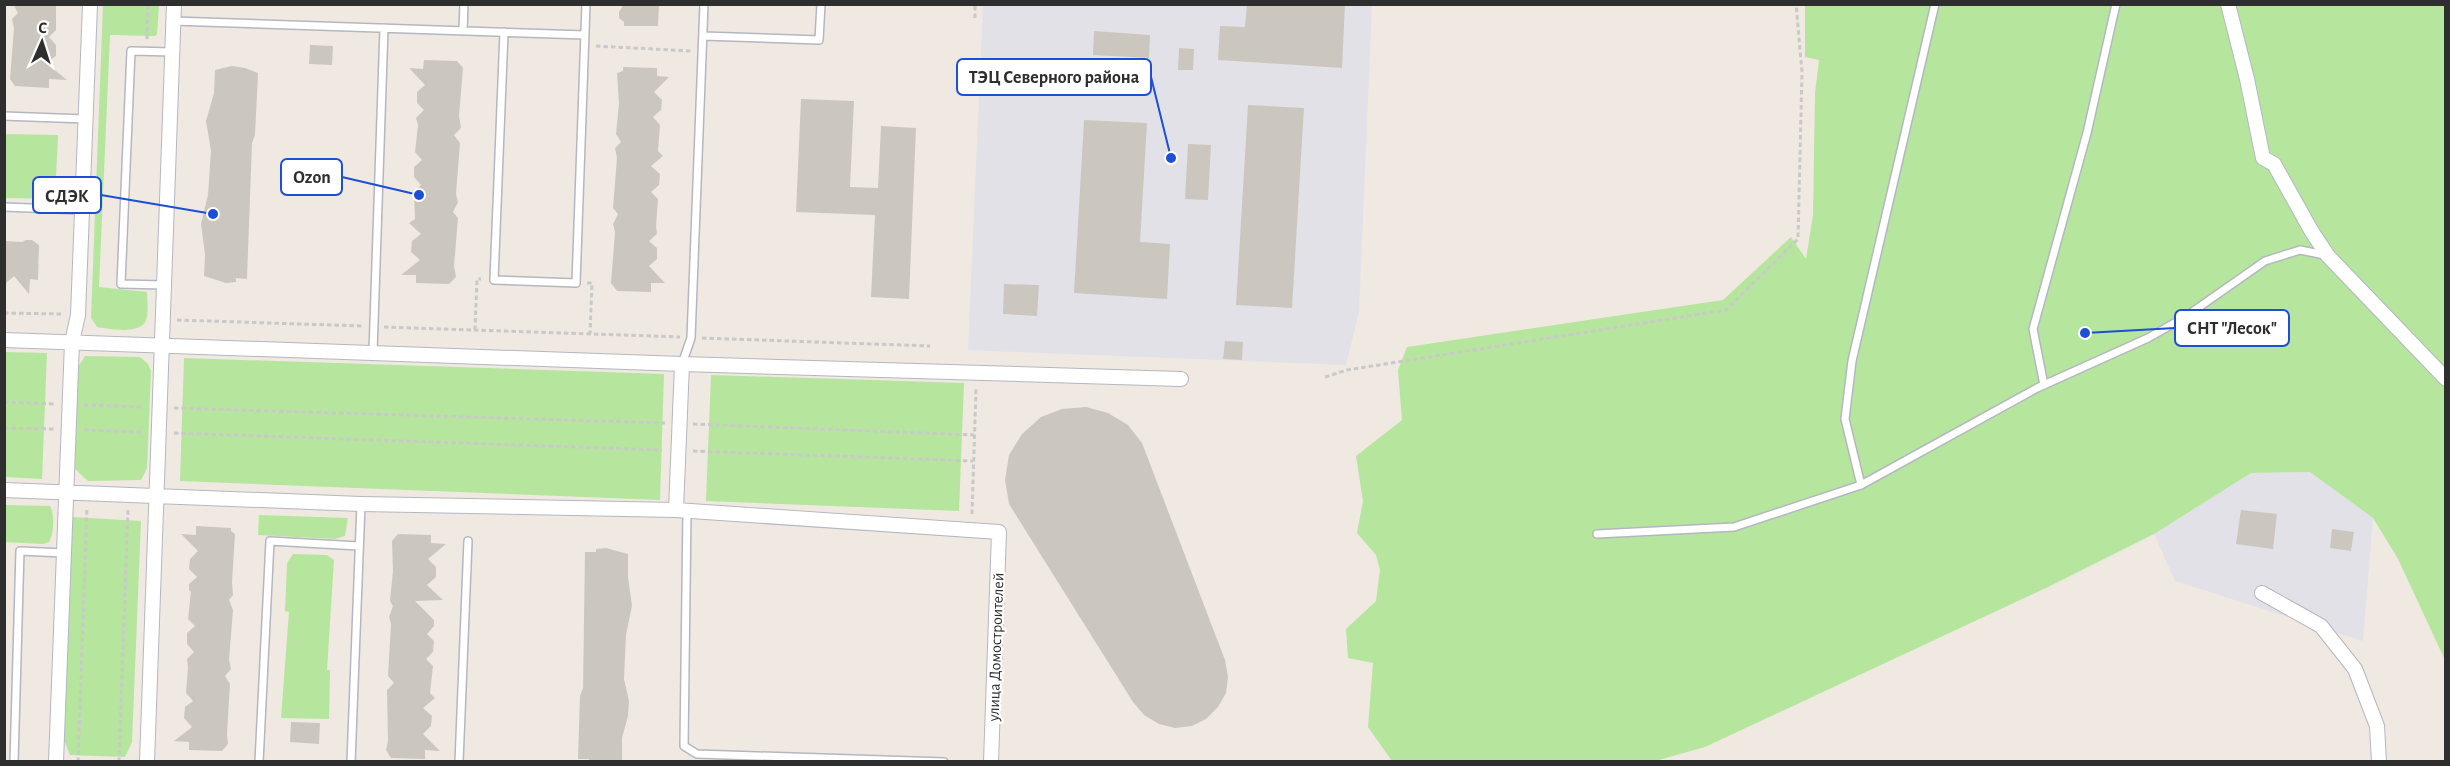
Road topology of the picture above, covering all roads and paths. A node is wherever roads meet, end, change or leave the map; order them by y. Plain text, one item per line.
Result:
1 (90, 4) edge
2 (148, 4) edge
3 (174, 4) edge
4 (464, 4) edge
5 (586, 4) edge
6 (704, 4) edge
7 (820, 4) edge
8 (975, 4) edge
9 (1796, 4) edge
10 (1935, 4) edge
11 (2116, 4) edge
12 (2228, 4) edge
13 (975, 18) dead end
14 (173, 21) junction
15 (384, 28) junction
16 (463, 31) junction
17 (504, 32) junction
18 (585, 35) junction
19 (703, 36) junction
20 (585, 46) junction
21 (147, 51) junction
22 (702, 51) junction
23 (172, 52) junction
24 (4, 116) edge
25 (85, 118) junction
26 (4, 207) edge
27 (82, 210) junction
28 (2328, 256) junction
29 (494, 280) junction
30 (576, 283) junction
31 (164, 285) junction
32 (4, 313) edge
33 (78, 315) junction
34 (163, 319) junction
35 (374, 327) junction
36 (476, 330) junction
37 (591, 334) junction
38 (691, 338) junction
39 (4, 340) edge
40 (72, 342) junction
41 (162, 345) junction
42 (930, 346) dead end
43 (373, 352) junction
44 (682, 364) junction
45 (976, 372) junction
46 (1326, 377) dead end
47 (1181, 379) dead end
48 (2445, 379) edge
49 (2044, 385) junction
50 (4, 402) edge
51 (69, 404) junction
52 (160, 407) junction
53 (680, 423) junction
54 (4, 428) edge
55 (68, 430) junction
56 (159, 433) junction
57 (974, 435) junction
58 (679, 451) junction
59 (973, 461) junction
60 (1861, 484) junction
61 (4, 490) edge
62 (66, 493) junction
63 (87, 494) junction
64 (129, 495) junction
65 (157, 496) junction
66 (361, 504) junction
67 (682, 511) junction
68 (971, 531) junction
69 (1597, 534) dead end
70 (468, 542) dead end
71 (359, 546) junction
72 (64, 553) junction
73 (2262, 593) dead end
74 (14, 762) edge
75 (56, 762) edge
76 (78, 762) edge
77 (119, 762) edge
78 (147, 762) edge
79 (259, 762) edge
80 (351, 762) edge
81 (459, 762) edge
82 (944, 762) edge
83 (991, 762) edge
84 (2379, 762) edge

1 - 25 street
2 - 21 path
3 - 14 street
4 - 16 lane
5 - 18 lane
6 - 19 lane
7 - 19 lane
8 - 13 path
9 - 46 path
10 - 60 lane
11 - 49 lane
12 - 28 street
14 - 15 lane
14 - 23 street
15 - 16 lane
15 - 35 lane
16 - 17 lane
17 - 18 lane
17 - 29 lane
18 - 20 lane
19 - 22 lane
20 - 22 path
20 - 30 lane
21 - 23 lane
21 - 31 lane
22 - 38 lane
23 - 31 street
24 - 25 lane
25 - 27 street
26 - 27 lane
27 - 33 street
28 - 48 street
28 - 49 lane
29 - 30 lane
29 - 36 path
30 - 37 path
31 - 34 street
32 - 33 path
33 - 40 street
34 - 35 path
34 - 41 street
35 - 36 path
35 - 43 lane
36 - 37 path
37 - 38 path
38 - 42 path
38 - 44 lane
39 - 40 street
40 - 41 street
40 - 51 street
41 - 43 street
41 - 52 street
43 - 44 street
44 - 45 street
44 - 53 street
45 - 47 street
45 - 57 path
49 - 60 lane
50 - 51 path
51 - 52 path
51 - 55 street
52 - 53 path
52 - 56 street
53 - 57 path
53 - 58 street
54 - 55 path
55 - 56 path
55 - 62 street
56 - 58 path
56 - 65 street
57 - 59 path
58 - 59 path
58 - 67 street
59 - 68 path
60 - 69 lane
61 - 62 street
62 - 63 street
62 - 72 street
63 - 64 street
63 - 76 path
64 - 65 street
64 - 77 path
65 - 66 street
65 - 78 street
66 - 67 street
66 - 71 lane
67 - 68 street
67 - 82 lane
68 - 83 street, улица Домостроителей
70 - 81 lane
71 - 79 lane
71 - 80 lane
72 - 74 lane
72 - 75 street
73 - 84 street

